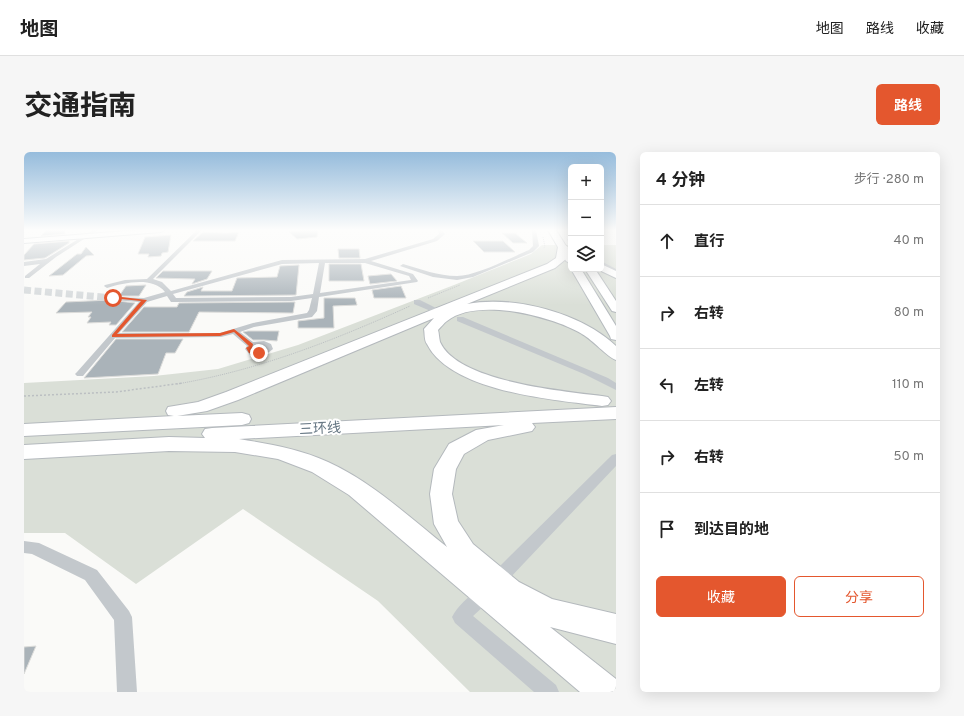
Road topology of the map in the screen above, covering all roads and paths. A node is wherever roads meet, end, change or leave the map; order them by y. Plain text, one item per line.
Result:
1 (57, 255) edge
2 (174, 255) edge
3 (384, 255) edge
4 (521, 255) edge
5 (562, 255) edge
6 (375, 258) junction
7 (48, 261) junction
8 (365, 261) junction
9 (322, 262) junction
10 (24, 264) edge
11 (604, 265) edge
12 (604, 269) edge
13 (616, 271) edge
14 (578, 272) edge
15 (592, 272) edge
16 (616, 275) edge
17 (27, 277) dead end
18 (148, 281) junction
19 (462, 284) dead end
20 (106, 286) tunnel mouth
21 (168, 294) junction
22 (316, 295) junction
23 (113, 298) tunnel mouth
24 (144, 300) junction
25 (417, 302) junction
26 (616, 308) edge
27 (436, 310) dead end
28 (460, 319) dead end
29 (234, 331) junction
30 (114, 336) junction
31 (616, 336) edge
32 (252, 346) dead end
33 (616, 355) edge
34 (80, 374) dead end
35 (616, 387) edge
36 (24, 396) edge
37 (612, 411) edge
38 (572, 422) junction
39 (24, 429) edge
40 (24, 443) edge
41 (170, 444) junction
42 (24, 452) edge
43 (616, 458) edge
44 (24, 547) edge
45 (502, 575) dead end
46 (480, 599) dead end
47 (616, 629) edge
48 (127, 692) edge
49 (549, 692) edge
50 (606, 692) edge

1 - 7 street
2 - 18 street
3 - 6 street
4 - 6 street
5 - 39 highway
6 - 8 street
7 - 10 street
7 - 17 street
8 - 9 street
8 - 22 street
9 - 21 street
9 - 22 street
11 - 13 street
12 - 16 highway
14 - 31 main road
15 - 26 main road
18 - 20 street
18 - 21 street
19 - 25 path
21 - 22 street
21 - 24 street
22 - 29 street
23 - 24 street
24 - 30 street
25 - 27 street
25 - 36 path
28 - 35 street
29 - 30 street
29 - 32 street
30 - 34 street
33 - 37 highway
37 - 38 highway
37 - 39 highway, 三环线
37 - 40 highway, 三环线
38 - 41 highway
38 - 47 highway
41 - 42 highway
41 - 50 highway
43 - 45 street
44 - 48 street
46 - 49 street

